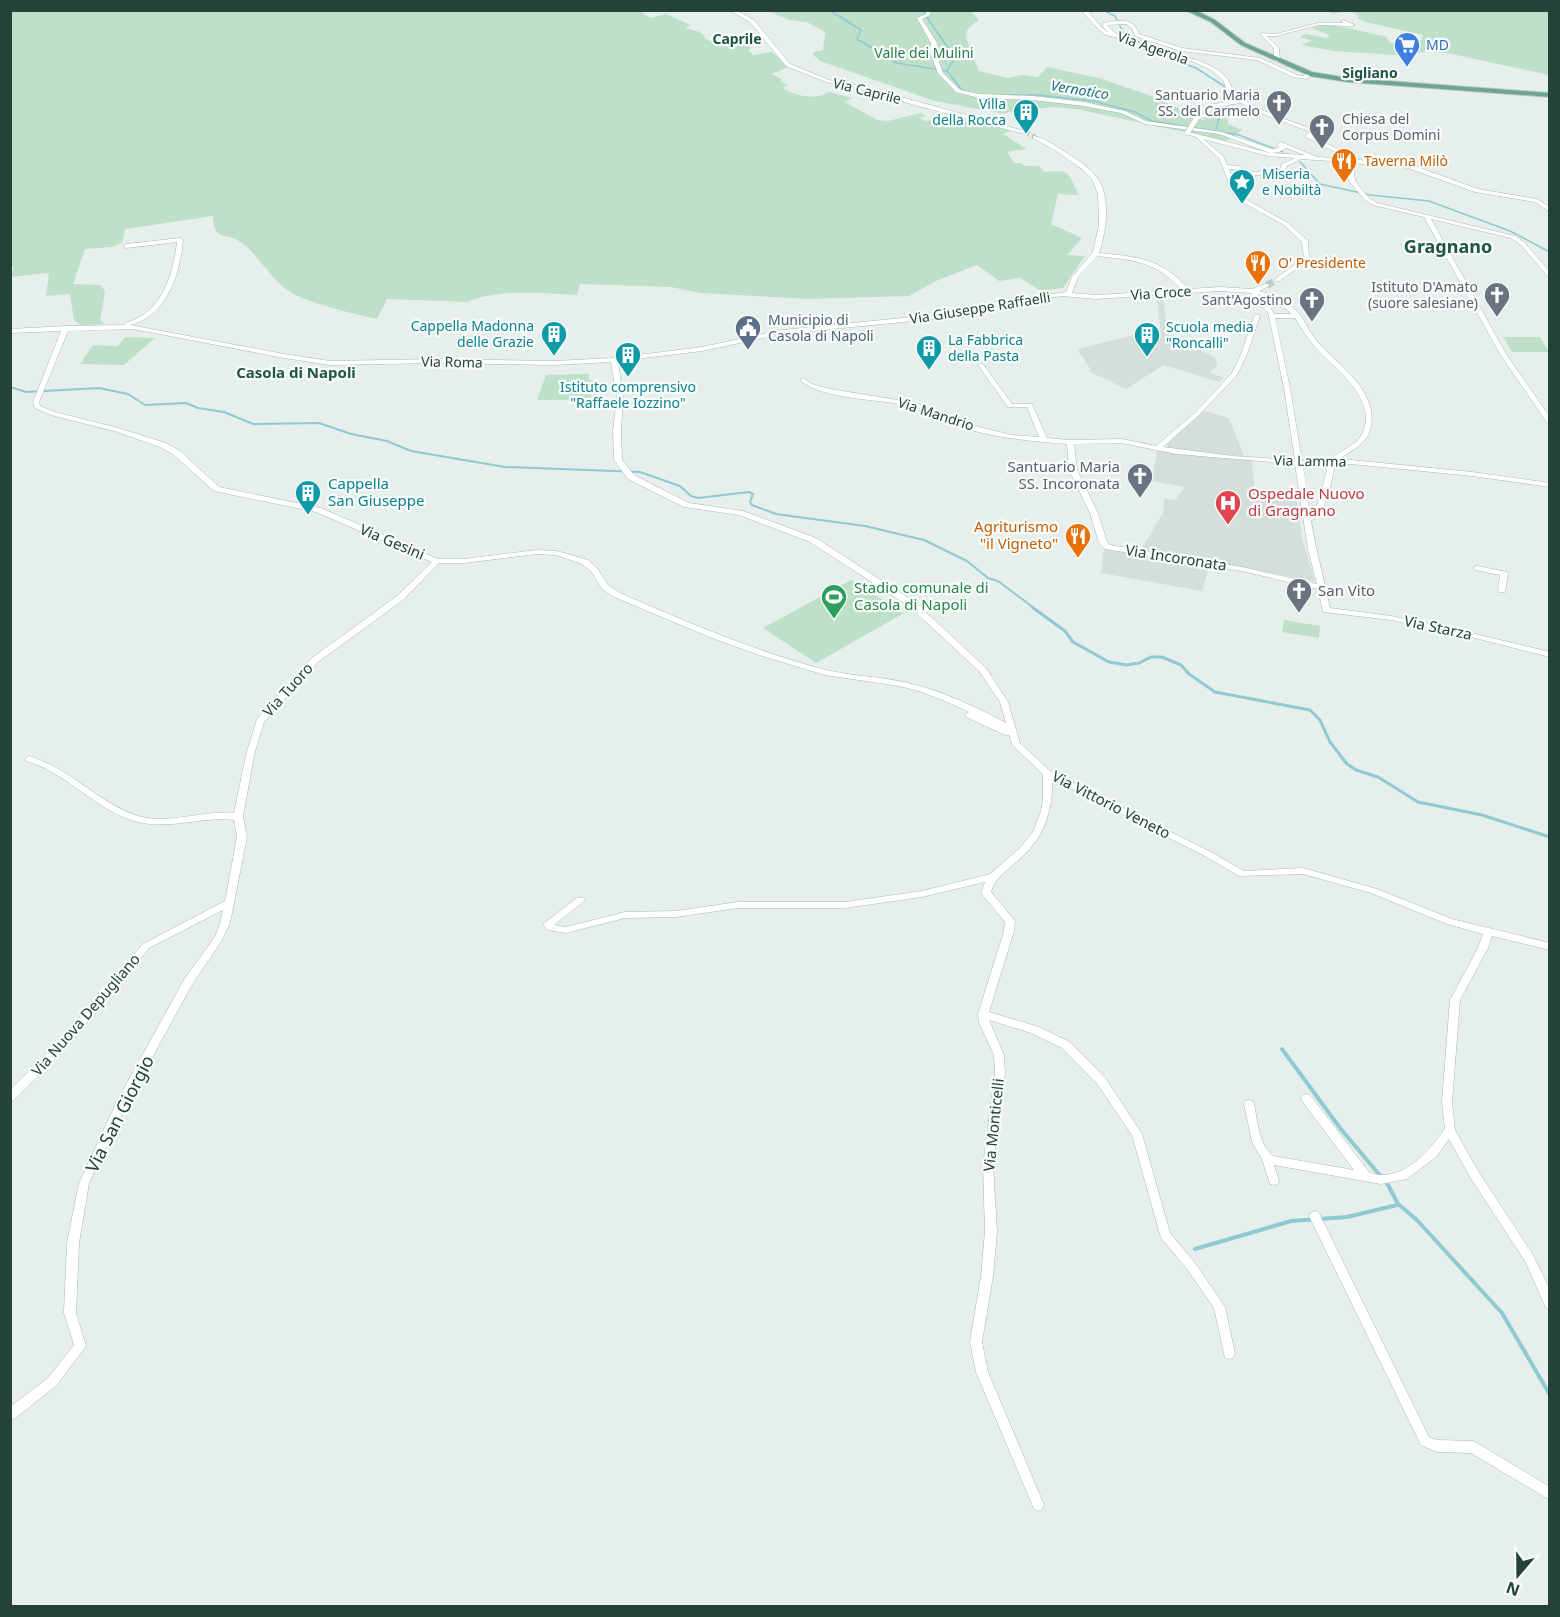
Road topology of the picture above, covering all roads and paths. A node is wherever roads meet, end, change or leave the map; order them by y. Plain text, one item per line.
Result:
1 (731, 10) edge
2 (1083, 10) edge
3 (1188, 10) edge
4 (928, 13) edge
5 (1343, 21) dead end
6 (1121, 38) junction
7 (1277, 60) junction
8 (1310, 74) junction
9 (1550, 95) edge
10 (1239, 102) junction
11 (1025, 132) tunnel mouth
12 (1191, 134) junction
13 (1035, 137) tunnel mouth
14 (1213, 140) junction
15 (1205, 144) junction
16 (1303, 157) junction
17 (1316, 158) junction
18 (1350, 162) junction
19 (1362, 163) junction
20 (1224, 167) junction
21 (1550, 210) edge
22 (1426, 216) junction
23 (126, 246) dead end
24 (1095, 254) junction
25 (1550, 277) edge
26 (1277, 280) tunnel mouth
27 (1267, 285) tunnel mouth
28 (1188, 292) junction
29 (1254, 293) junction
30 (1068, 294) junction
31 (1272, 300) junction
32 (1270, 311) junction
33 (1297, 316) junction
34 (893, 321) joint
35 (108, 327) junction
36 (66, 328) junction
37 (10, 332) edge
38 (614, 360) junction
39 (981, 365) dead end
40 (803, 380) dead end
41 (1550, 423) edge
42 (1044, 440) junction
43 (1070, 442) junction
44 (1158, 448) junction
45 (1333, 462) junction
46 (1297, 463) junction
47 (1550, 485) edge
48 (1307, 521) junction
49 (437, 561) junction
50 (1478, 568) dead end
51 (1321, 587) junction
52 (1502, 590) dead end
53 (1550, 655) edge
54 (898, 684) junction
55 (986, 724) junction
56 (1011, 732) junction
57 (1016, 744) junction
58 (29, 759) dead end
59 (1047, 773) junction
60 (238, 817) junction
61 (992, 877) junction
62 (580, 900) dead end
63 (228, 906) junction
64 (1488, 932) junction
65 (1550, 947) edge
66 (982, 1014) junction
67 (10, 1097) edge
68 (1306, 1098) dead end
69 (1249, 1104) dead end
70 (1450, 1130) junction
71 (1270, 1160) junction
72 (1365, 1176) junction
73 (1274, 1181) dead end
74 (1315, 1216) dead end
75 (1550, 1304) edge
76 (1229, 1354) dead end
77 (10, 1415) edge
78 (1550, 1494) edge
79 (1038, 1505) dead end

1 - 11 street, Via Caprile
2 - 6 street
3 - 7 main road
4 - 17 street
5 - 7 street
6 - 8 street, Via Agerola
6 - 10 street, Via Agerola
7 - 8 main road
8 - 9 main road
10 - 12 street, bridge
10 - 19 street
12 - 14 street
12 - 15 street
13 - 24 street
14 - 15 street
14 - 16 street
15 - 20 street
16 - 17 street
16 - 20 street
17 - 18 street
18 - 19 street
18 - 22 street
19 - 21 street
20 - 26 street
22 - 25 street
22 - 41 street
23 - 35 street
24 - 28 street
24 - 30 street
27 - 29 street
28 - 29 street, Via Croce
28 - 30 street, Via Croce
29 - 31 street
29 - 32 street
29 - 44 street
30 - 34 street, Via Giuseppe Raffaelli
31 - 32 street
31 - 33 street
32 - 33 street
32 - 46 street
33 - 45 street
34 - 38 street, Via Roma
35 - 36 street, Via Roma
35 - 38 street, Via Roma
36 - 37 street, Via Roma
36 - 49 street, Via Gesini
38 - 56 street, Via Vittorio Veneto
39 - 42 street
40 - 42 street, Via Mandrio
42 - 43 street, Via Mandrio
43 - 44 street, Via Lamma
43 - 51 street, Via Incoronata
44 - 46 street, Via Lamma
45 - 46 street, Via Lamma
45 - 47 street, Via Lamma
45 - 48 street
46 - 48 street
48 - 51 street
49 - 54 street, Via Gesini
49 - 60 street, Via Tuoro
50 - 52 street
51 - 53 street, Via Starza
54 - 55 street
54 - 56 street
55 - 56 street
55 - 57 street
56 - 57 street, Via Vittorio Veneto
57 - 59 street, Via Vittorio Veneto
58 - 60 street
59 - 61 street
59 - 64 street, Via Vittorio Veneto
60 - 63 street, Via Tuoro
61 - 62 street
61 - 66 street
63 - 67 street, Via Nuova Depugliano
63 - 77 street, Via San Giorgio
64 - 65 street, Via Vittorio Veneto
64 - 70 street
66 - 76 street
66 - 79 street, Via Monticelli
68 - 72 street
69 - 71 street
70 - 72 street
70 - 75 street
71 - 72 street
71 - 73 street
74 - 78 street

